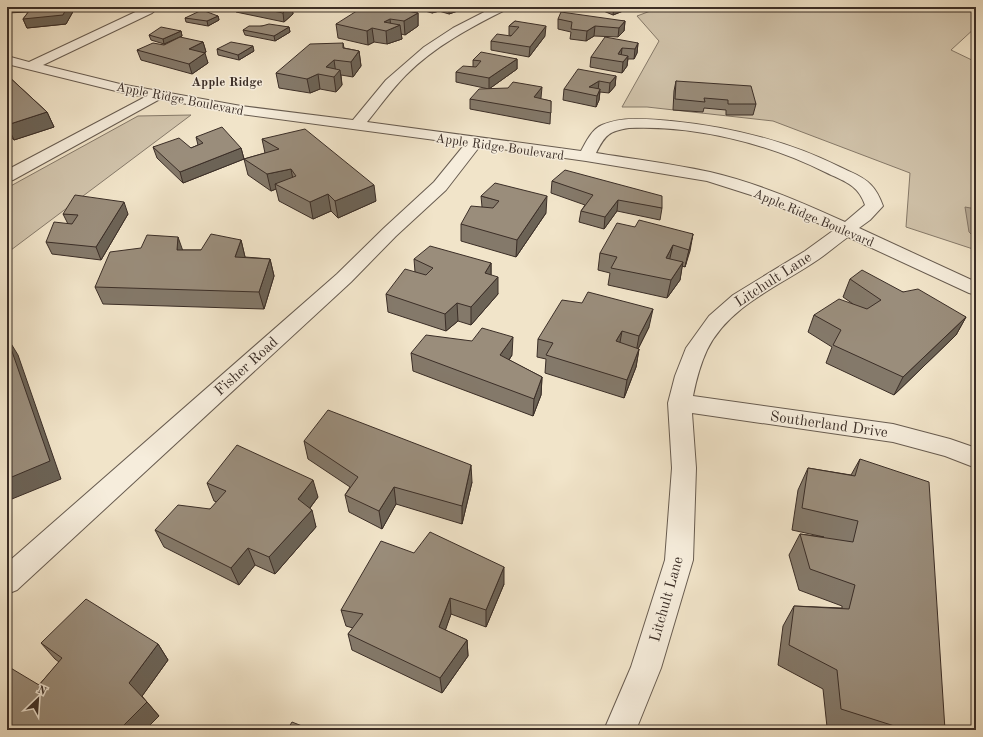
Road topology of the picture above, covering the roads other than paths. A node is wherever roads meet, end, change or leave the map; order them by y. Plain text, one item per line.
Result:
1 (153, 7) edge
2 (503, 7) edge
3 (7, 60) edge
4 (30, 66) junction
5 (158, 95) junction
6 (356, 126) junction
7 (475, 142) junction
8 (586, 156) junction
9 (7, 177) edge
10 (846, 229) junction
11 (976, 289) edge
12 (680, 403) junction
13 (976, 458) edge
14 (7, 581) edge
15 (628, 727) edge

1 - 4 street
2 - 6 street
3 - 4 street, Apple Ridge Boulevard
4 - 5 street, Apple Ridge Boulevard
5 - 6 street, Apple Ridge Boulevard
5 - 9 street
6 - 7 street, Apple Ridge Boulevard
7 - 8 street, Apple Ridge Boulevard
7 - 14 street, Fisher Road
8 - 10 street, Apple Ridge Boulevard
8 - 10 street, Litchult Lane
10 - 11 street, Apple Ridge Boulevard
10 - 12 street, Litchult Lane
12 - 13 street, Southerland Drive
12 - 15 street, Litchult Lane

